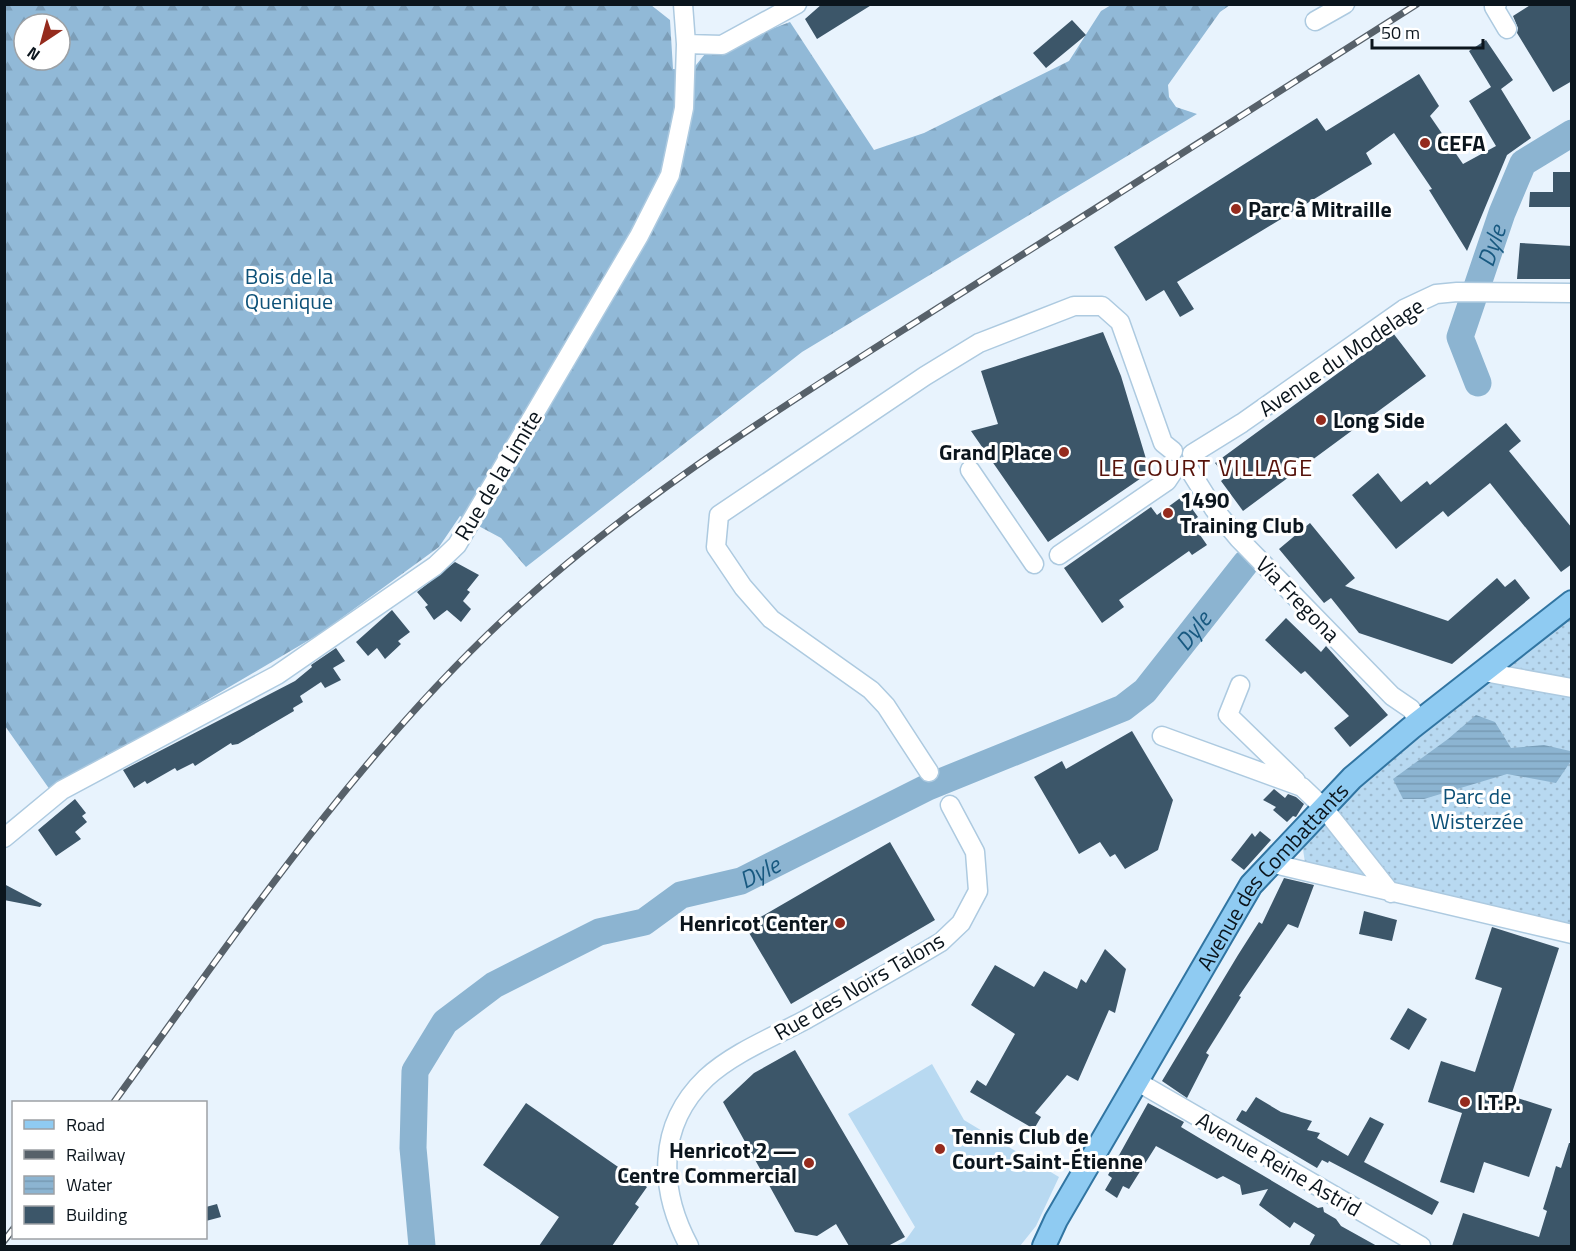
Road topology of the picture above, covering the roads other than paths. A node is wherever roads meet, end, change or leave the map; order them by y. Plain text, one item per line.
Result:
1 (683, 4) edge
2 (796, 4) edge
3 (1345, 4) edge
4 (1497, 4) edge
5 (1315, 21) dead end
6 (1507, 29) dead end
7 (686, 44) junction
8 (1572, 293) edge
9 (1182, 461) junction
10 (970, 470) dead end
11 (1059, 555) dead end
12 (1034, 564) dead end
13 (1572, 603) edge
14 (1484, 672) junction
15 (1240, 685) dead end
16 (1572, 688) edge
17 (1415, 725) junction
18 (1162, 736) dead end
19 (929, 772) dead end
20 (1302, 787) junction
21 (950, 805) dead end
22 (1323, 807) junction
23 (4, 838) edge
24 (1270, 863) junction
25 (1391, 893) junction
26 (1572, 934) edge
27 (1138, 1082) junction
28 (1056, 1220) junction
29 (689, 1246) edge
30 (1035, 1246) edge
31 (1044, 1246) edge
32 (1421, 1246) edge

1 - 7 street, Rue de la Limite
2 - 7 street
3 - 5 street
4 - 6 street
7 - 23 street, Rue de la Limite
8 - 9 street, Avenue du Modelage
9 - 11 street
9 - 17 street, Via Fregona
9 - 19 street, Via Fregona
10 - 12 street
13 - 14 main road, Avenue des Combattants
14 - 16 street
14 - 17 main road, Avenue des Combattants
15 - 20 street
17 - 22 main road, Avenue des Combattants
18 - 20 street
20 - 22 street
21 - 29 street, Rue des Noirs Talons
22 - 24 main road, Avenue des Combattants
22 - 25 street
24 - 25 street
24 - 27 main road, Avenue des Combattants
25 - 26 street
27 - 28 main road, Avenue des Combattants
27 - 32 street, Avenue Reine Astrid
28 - 30 main road, Avenue des Combattants
28 - 31 main road, Avenue des Combattants

